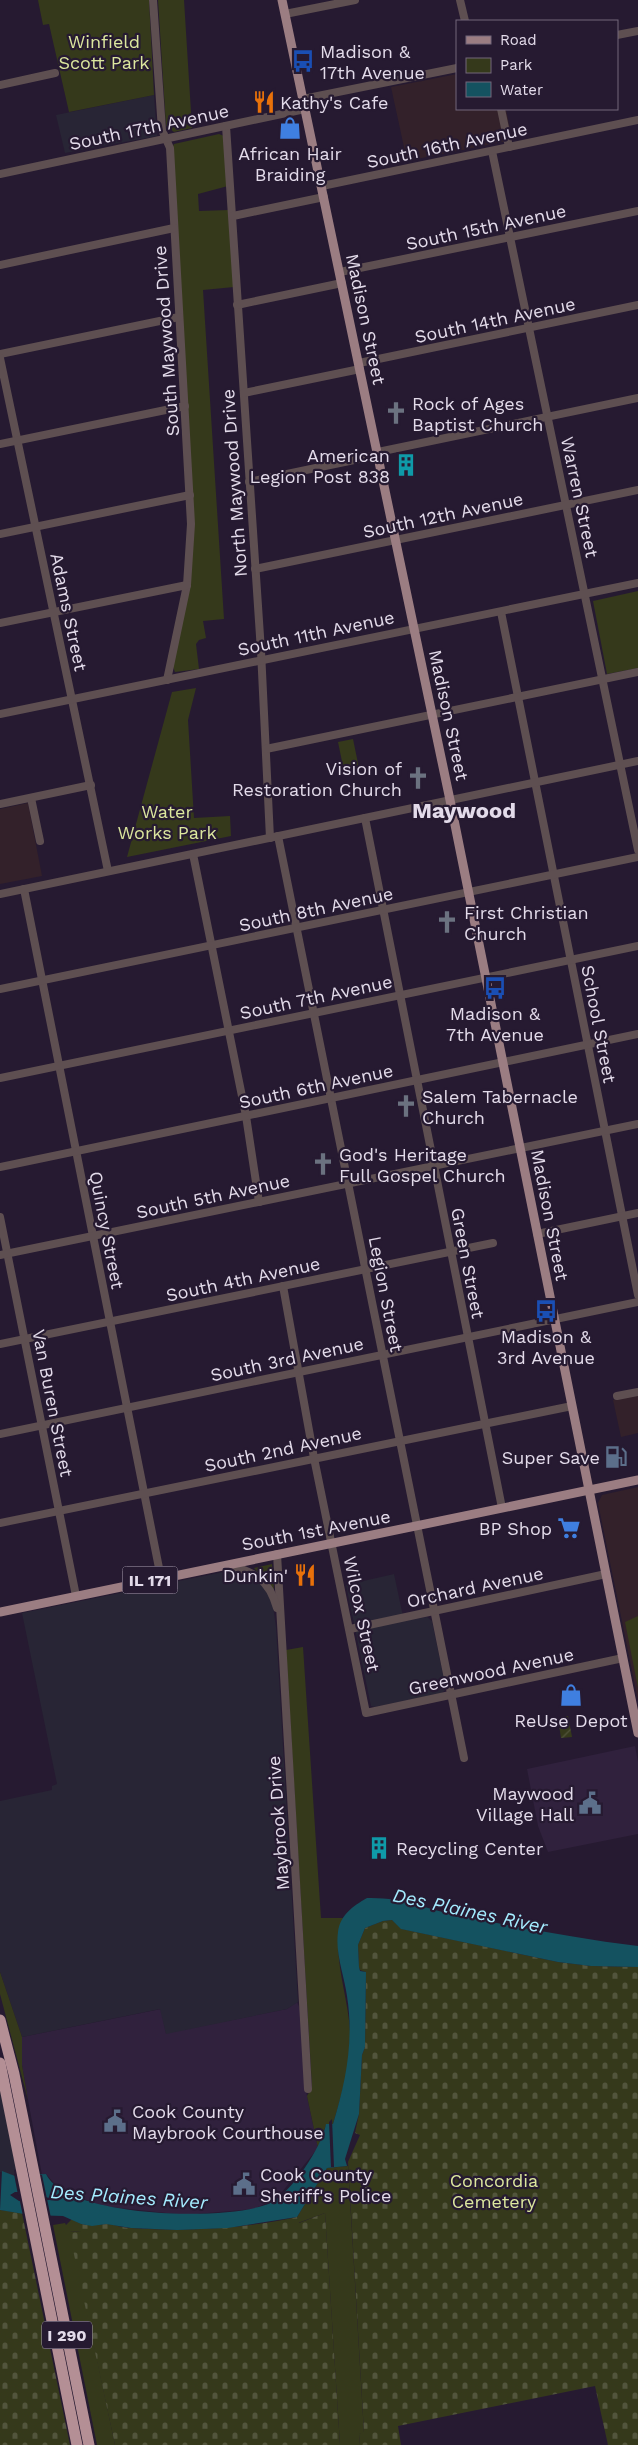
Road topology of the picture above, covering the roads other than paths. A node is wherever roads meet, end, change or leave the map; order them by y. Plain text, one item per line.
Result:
1 (153, 0) edge
2 (282, 0) edge
3 (355, 0) edge
4 (460, 0) edge
5 (285, 14) junction
6 (465, 20) edge
7 (638, 31) edge
8 (618, 35) edge
9 (456, 68) edge
10 (55, 73) dead end
11 (0, 85) edge
12 (304, 104) junction
13 (501, 110) edge
14 (638, 120) edge
15 (226, 126) junction
16 (166, 138) junction
17 (509, 147) junction
18 (492, 151) junction
19 (0, 174) edge
20 (322, 186) junction
21 (324, 197) junction
22 (638, 211) edge
23 (233, 216) junction
24 (174, 228) junction
25 (510, 237) junction
26 (0, 264) edge
27 (340, 272) junction
28 (342, 283) junction
29 (238, 305) junction
30 (638, 305) edge
31 (179, 317) junction
32 (530, 328) junction
33 (0, 354) edge
34 (0, 358) edge
35 (360, 366) junction
36 (244, 393) junction
37 (638, 398) edge
38 (185, 406) junction
39 (548, 417) junction
40 (17, 440) junction
41 (0, 444) edge
42 (378, 453) junction
43 (249, 482) junction
44 (638, 490) edge
45 (190, 495) junction
46 (567, 505) junction
47 (35, 526) junction
48 (0, 534) edge
49 (396, 540) junction
50 (255, 569) junction
51 (638, 583) edge
52 (187, 585) junction
53 (585, 594) junction
54 (54, 612) junction
55 (501, 612) junction
56 (0, 623) edge
57 (414, 629) junction
58 (261, 659) junction
59 (638, 672) edge
60 (603, 679) junction
61 (167, 680) junction
62 (518, 697) junction
63 (72, 700) junction
64 (0, 714) edge
65 (432, 715) junction
66 (266, 749) junction
67 (638, 761) edge
68 (621, 764) junction
69 (535, 782) junction
70 (91, 785) junction
71 (31, 798) junction
72 (450, 800) junction
73 (0, 804) edge
74 (364, 818) junction
75 (274, 837) junction
76 (40, 841) dead end
77 (638, 850) edge
78 (193, 854) junction
79 (638, 857) edge
80 (108, 871) junction
81 (554, 875) junction
82 (24, 889) junction
83 (468, 892) junction
84 (0, 894) edge
85 (383, 910) junction
86 (296, 928) junction
87 (213, 945) junction
88 (638, 946) edge
89 (571, 960) junction
90 (486, 978) junction
91 (42, 980) junction
92 (0, 989) edge
93 (400, 995) junction
94 (314, 1013) junction
95 (228, 1031) junction
96 (638, 1034) edge
97 (588, 1045) junction
98 (503, 1062) junction
99 (59, 1066) junction
100 (0, 1078) edge
101 (417, 1080) junction
102 (331, 1098) junction
103 (246, 1116) junction
104 (638, 1124) edge
105 (605, 1130) junction
106 (520, 1148) junction
107 (76, 1151) junction
108 (434, 1166) junction
109 (0, 1167) edge
110 (349, 1184) junction
111 (259, 1202) junction
112 (638, 1213) edge
113 (622, 1216) junction
114 (0, 1217) edge
115 (537, 1234) junction
116 (93, 1236) junction
117 (493, 1243) dead end
118 (451, 1252) junction
119 (4, 1254) edge
120 (366, 1269) junction
121 (283, 1286) junction
122 (638, 1295) edge
123 (638, 1302) edge
124 (554, 1320) junction
125 (110, 1322) junction
126 (468, 1337) junction
127 (25, 1339) junction
128 (0, 1344) edge
129 (383, 1355) junction
130 (298, 1372) junction
131 (638, 1392) edge
132 (617, 1396) dead end
133 (572, 1406) junction
134 (127, 1408) junction
135 (485, 1423) junction
136 (43, 1425) junction
137 (0, 1434) edge
138 (400, 1440) junction
139 (314, 1458) junction
140 (638, 1480) edge
141 (589, 1491) junction
142 (144, 1493) junction
143 (502, 1508) junction
144 (59, 1510) junction
145 (0, 1523) edge
146 (417, 1526) junction
147 (332, 1543) junction
148 (277, 1554) junction
149 (224, 1565) junction
150 (606, 1574) junction
151 (161, 1578) junction
152 (76, 1596) junction
153 (434, 1611) junction
154 (0, 1612) edge
155 (281, 1622) junction
156 (350, 1629) junction
157 (623, 1658) junction
158 (452, 1695) junction
159 (366, 1713) joint
160 (638, 1733) edge
161 (464, 1758) dead end
162 (0, 2020) edge
163 (0, 2063) edge
164 (308, 2089) dead end
165 (29, 2174) junction
166 (39, 2225) junction
167 (77, 2445) edge
168 (89, 2445) edge

1 - 16 street, South Maywood Drive
2 - 5 main road, Madison Street
3 - 5 street
4 - 6 street
5 - 12 main road, Madison Street
7 - 8 street
9 - 12 street, South 17th Avenue
10 - 11 street
12 - 15 street, South 17th Avenue
12 - 20 main road, Madison Street
13 - 17 street
14 - 17 street, South 16th Avenue
15 - 16 street, South 17th Avenue
15 - 23 street, North Maywood Drive
16 - 19 street, South 17th Avenue
16 - 24 street, South Maywood Drive
17 - 18 street, South 16th Avenue
18 - 20 street, South 16th Avenue
18 - 25 street, Warren Street
20 - 21 main road, Madison Street
21 - 23 street
21 - 27 main road, Madison Street
22 - 25 street, South 15th Avenue
23 - 29 street, North Maywood Drive
24 - 26 street
24 - 31 street, South Maywood Drive
25 - 27 street, South 15th Avenue
25 - 32 street, Warren Street
27 - 28 main road, Madison Street
28 - 29 street
28 - 35 main road, Madison Street
29 - 36 street, North Maywood Drive
30 - 32 street, South 14th Avenue
31 - 33 street
31 - 38 street, South Maywood Drive
32 - 35 street, South 14th Avenue
32 - 39 street, Warren Street
34 - 40 street, Adams Street
35 - 36 street, South 14th Avenue
35 - 42 main road, Madison Street
36 - 43 street, North Maywood Drive
37 - 39 street
38 - 40 street
38 - 45 street, South Maywood Drive
39 - 42 street
39 - 46 street, Warren Street
40 - 41 street
40 - 47 street, Adams Street
42 - 43 street
42 - 49 main road, Madison Street
43 - 50 street, North Maywood Drive
44 - 46 street, South 12th Avenue
45 - 47 street
45 - 52 street, South Maywood Drive
46 - 49 street, South 12th Avenue
46 - 53 street, Warren Street
47 - 48 street
47 - 54 street, Adams Street
49 - 50 street, South 12th Avenue
49 - 57 main road, Madison Street
50 - 58 street, North Maywood Drive
51 - 53 street, South 11th Avenue
52 - 54 street
52 - 61 street, South Maywood Drive
53 - 55 street, South 11th Avenue
53 - 60 street, Warren Street
54 - 56 street
54 - 63 street, Adams Street
55 - 57 street, South 11th Avenue
55 - 62 street, School Street
57 - 58 street, South 11th Avenue
57 - 65 main road, Madison Street
58 - 61 street, South 11th Avenue
58 - 66 street, North Maywood Drive
59 - 60 street
60 - 62 street
60 - 68 street, Warren Street
61 - 63 street, South 11th Avenue
62 - 65 street
62 - 69 street, School Street
63 - 64 street, South 11th Avenue
63 - 70 street, Adams Street
65 - 66 street
65 - 72 main road, Madison Street
66 - 75 street, North Maywood Drive
67 - 68 street
68 - 69 street
68 - 77 street, Warren Street
69 - 72 street
69 - 81 street, School Street
70 - 71 street
70 - 80 street, Adams Street
71 - 73 street
71 - 76 street
72 - 74 street
72 - 83 main road, Madison Street
74 - 75 street
74 - 85 street, Green Street
75 - 78 street
75 - 86 street, Legion Street
78 - 80 street
78 - 87 street
79 - 81 street, South 8th Avenue
80 - 82 street
81 - 83 street, South 8th Avenue
81 - 89 street, School Street
82 - 84 street
82 - 91 street, Quincy Street
83 - 85 street, South 8th Avenue
83 - 90 main road, Madison Street
85 - 86 street, South 8th Avenue
85 - 93 street, Green Street
86 - 87 street, South 8th Avenue
86 - 94 street, Legion Street
87 - 91 street, South 8th Avenue
87 - 95 street
88 - 89 street, South 7th Avenue
89 - 90 street, South 7th Avenue
89 - 97 street, School Street
90 - 93 street, South 7th Avenue
90 - 98 main road, Madison Street
91 - 92 street, South 8th Avenue
91 - 99 street, Quincy Street
93 - 94 street, South 7th Avenue
93 - 101 street, Green Street
94 - 95 street, South 7th Avenue
94 - 102 street, Legion Street
95 - 99 street, South 7th Avenue
95 - 103 street
96 - 97 street, South 6th Avenue
97 - 98 street, South 6th Avenue
97 - 105 street, School Street
98 - 101 street, South 6th Avenue
98 - 106 main road, Madison Street
99 - 100 street, South 7th Avenue
99 - 107 street, Quincy Street
101 - 102 street, South 6th Avenue
101 - 108 street, Green Street
102 - 103 street, South 6th Avenue
102 - 110 street, Legion Street
103 - 107 street, South 6th Avenue
103 - 111 street
104 - 105 street, South 5th Avenue
105 - 106 street, South 5th Avenue
105 - 113 street, School Street
106 - 108 street, South 5th Avenue
106 - 115 main road, Madison Street
107 - 109 street, South 6th Avenue
107 - 116 street, Quincy Street
108 - 110 street, South 5th Avenue
108 - 118 street, Green Street
110 - 111 street, South 5th Avenue
110 - 120 street, Legion Street
111 - 116 street, South 5th Avenue
112 - 113 street
113 - 115 street
113 - 122 street, School Street
114 - 119 street, Van Buren Street
115 - 124 main road, Madison Street
116 - 119 street, South 5th Avenue
116 - 125 street, Quincy Street
117 - 118 street, South 4th Avenue
118 - 120 street, South 4th Avenue
118 - 126 street, Green Street
119 - 127 street, Van Buren Street
120 - 121 street, South 4th Avenue
120 - 129 street, Legion Street
121 - 125 street, South 4th Avenue
121 - 130 street, Wilcox Street
123 - 124 street, South 3rd Avenue
124 - 126 street, South 3rd Avenue
124 - 133 main road, Madison Street
125 - 127 street, South 4th Avenue
125 - 134 street, Quincy Street
126 - 129 street, South 3rd Avenue
126 - 135 street, Green Street
127 - 128 street, South 4th Avenue
127 - 136 street, Van Buren Street
129 - 130 street, South 3rd Avenue
129 - 138 street, Legion Street
130 - 134 street, South 3rd Avenue
130 - 139 street, Wilcox Street
131 - 132 street
133 - 135 street, South 2nd Avenue
133 - 141 main road, Madison Street
134 - 136 street, South 3rd Avenue
134 - 142 street, Quincy Street
135 - 138 street, South 2nd Avenue
135 - 143 street, Green Street
136 - 137 street, South 3rd Avenue
136 - 144 street, Van Buren Street
138 - 139 street, South 2nd Avenue
138 - 146 street, Legion Street
139 - 142 street, South 2nd Avenue
139 - 147 street, Wilcox Street
140 - 141 main road, South 1st Avenue / IL 171
141 - 143 main road, South 1st Avenue / IL 171
141 - 150 main road, Madison Street
142 - 144 street, South 2nd Avenue
142 - 151 street, Quincy Street
143 - 146 main road, South 1st Avenue / IL 171
144 - 145 street, South 2nd Avenue
144 - 152 street, Van Buren Street
146 - 147 main road, South 1st Avenue / IL 171
146 - 153 street, Legion Street
147 - 148 main road, South 1st Avenue / IL 171
147 - 156 street, Wilcox Street
148 - 149 main road, South 1st Avenue / IL 171
148 - 155 street, Maybrook Drive
149 - 151 main road, South 1st Avenue / IL 171
149 - 155 street
150 - 153 street, Orchard Avenue
150 - 157 main road, Madison Street
151 - 152 main road, South 1st Avenue / IL 171
152 - 154 main road, South 1st Avenue / IL 171
153 - 156 street, Orchard Avenue
153 - 158 street, Legion Street
155 - 164 street, Maybrook Drive
156 - 159 street, Wilcox Street
157 - 158 street, Greenwood Avenue
157 - 160 main road, Madison Street
158 - 159 street, Greenwood Avenue
158 - 161 street, Legion Street
162 - 165 highway, I 290
163 - 165 highway, I 290
165 - 166 highway, I 290
166 - 167 highway, I 290
166 - 168 highway, I 290

